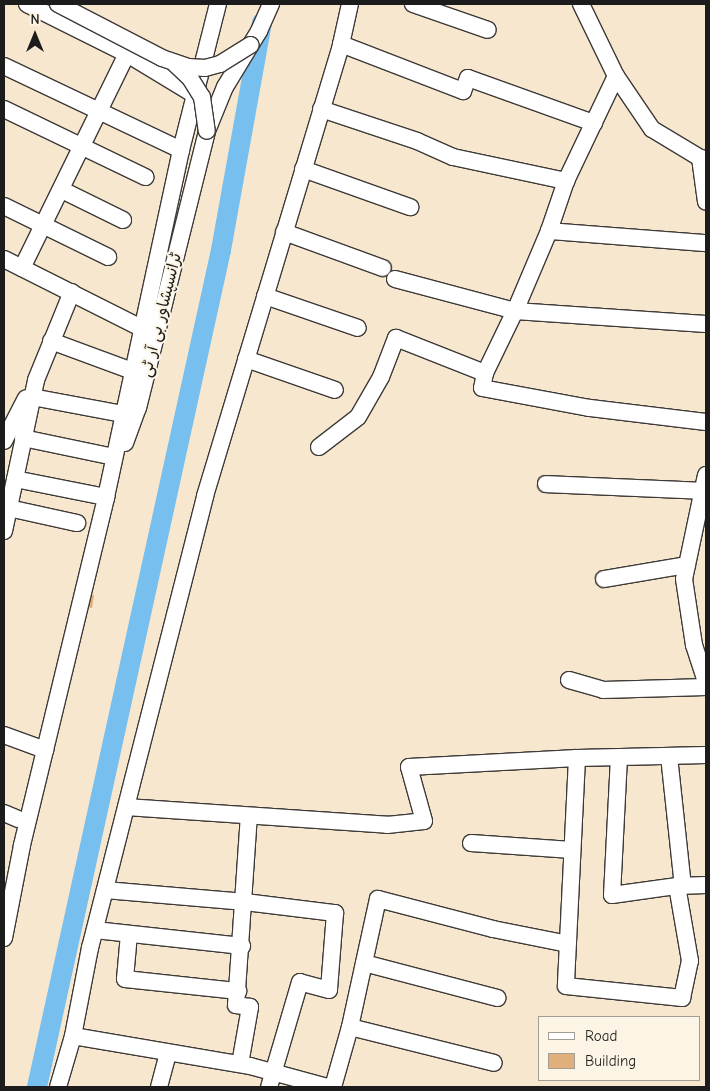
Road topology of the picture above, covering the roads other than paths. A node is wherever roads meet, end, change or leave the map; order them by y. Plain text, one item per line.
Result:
1 (27, 4) edge
2 (58, 4) edge
3 (218, 4) edge
4 (271, 4) edge
5 (350, 4) edge
6 (413, 4) edge
7 (581, 4) edge
8 (488, 30) dead end
9 (341, 44) junction
10 (250, 45) junction
11 (127, 54) junction
12 (175, 64) junction
13 (4, 66) edge
14 (616, 76) junction
15 (195, 95) junction
16 (4, 109) edge
17 (321, 110) junction
18 (99, 111) junction
19 (594, 123) junction
20 (207, 131) junction
21 (82, 147) junction
22 (181, 150) junction
23 (703, 159) edge
24 (303, 169) junction
25 (145, 177) dead end
26 (566, 181) junction
27 (62, 190) junction
28 (706, 202) edge
29 (4, 206) edge
30 (410, 207) dead end
31 (123, 220) dead end
32 (44, 225) junction
33 (549, 231) junction
34 (284, 232) junction
35 (706, 243) edge
36 (108, 257) dead end
37 (4, 259) edge
38 (22, 268) junction
39 (72, 292) junction
40 (265, 296) junction
41 (515, 311) junction
42 (706, 324) edge
43 (141, 328) junction
44 (358, 328) dead end
45 (51, 342) junction
46 (246, 359) junction
47 (132, 371) junction
48 (485, 373) junction
49 (36, 380) junction
50 (335, 390) dead end
51 (32, 397) junction
52 (123, 414) junction
53 (706, 422) edge
54 (24, 438) junction
55 (4, 440) edge
56 (319, 447) dead end
57 (114, 457) junction
58 (706, 475) edge
59 (15, 479) junction
60 (546, 484) dead end
61 (704, 492) junction
62 (106, 496) junction
63 (6, 508) edge
64 (77, 522) dead end
65 (4, 531) edge
66 (687, 565) junction
67 (604, 579) dead end
68 (706, 679) edge
69 (569, 680) dead end
70 (4, 735) edge
71 (45, 750) junction
72 (706, 755) edge
73 (669, 756) junction
74 (619, 757) junction
75 (577, 758) junction
76 (126, 807) junction
77 (250, 816) junction
78 (470, 843) dead end
79 (572, 850) junction
80 (706, 885) edge
81 (680, 886) junction
82 (105, 890) junction
83 (8, 893) edge
84 (245, 902) junction
85 (95, 930) junction
86 (129, 934) junction
87 (4, 938) edge
88 (568, 944) junction
89 (242, 946) junction
90 (364, 963) junction
91 (238, 991) junction
92 (497, 998) dead end
93 (350, 1027) junction
94 (73, 1036) junction
95 (168, 1053) junction
96 (494, 1063) dead end
97 (240, 1064) junction
98 (272, 1080) edge
99 (58, 1087) edge
100 (159, 1087) edge
101 (328, 1087) edge
102 (333, 1087) edge

1 - 11 street
2 - 12 street, ٹرانسپشاور بی آر ٹی, bridge
3 - 15 street
4 - 10 street, ٹرانسپشاور بی آر ٹی
5 - 9 street
6 - 8 street
7 - 14 street
9 - 17 street
9 - 19 street
10 - 12 street, ٹرانسپشاور بی آر ٹی, bridge
10 - 20 street, ٹرانسپشاور بی آر ٹی, bridge
11 - 15 street
11 - 18 street
12 - 20 street, ٹرانسپشاور بی آر ٹی, bridge
13 - 18 street
14 - 19 street
14 - 23 street
15 - 22 street
16 - 21 street
17 - 24 street
17 - 26 street
18 - 21 street
18 - 22 street
19 - 26 street
20 - 62 street, ٹرانسپشاور بی آر ٹی
21 - 25 street
21 - 27 street
22 - 43 street
23 - 28 street
24 - 30 street
24 - 34 street
26 - 33 street
27 - 31 street
27 - 32 street
29 - 32 street
32 - 36 street
32 - 38 street
33 - 35 street
33 - 41 street
34 - 40 street
34 - 41 street
37 - 38 street
38 - 39 street
39 - 43 street
39 - 45 street
40 - 44 street
40 - 46 street
41 - 42 street
41 - 48 street
43 - 47 street
45 - 47 street
45 - 49 street
46 - 50 street
46 - 76 street
47 - 52 street
48 - 53 street
48 - 56 street
49 - 51 street
49 - 55 street
51 - 52 street
51 - 54 street
52 - 57 street
54 - 57 street
54 - 59 street
57 - 62 street
58 - 61 street
59 - 62 street
59 - 63 street
60 - 61 street
61 - 66 street
62 - 71 street
63 - 64 street
63 - 65 street
66 - 67 street
66 - 68 street
68 - 69 street
70 - 71 street
71 - 83 street
72 - 73 street
73 - 74 street
73 - 81 street
74 - 75 street
74 - 81 street
75 - 77 street
75 - 79 street
76 - 77 street
76 - 82 street
77 - 84 street
78 - 79 street
79 - 88 street
80 - 81 street
81 - 88 street
82 - 84 street
82 - 85 street
83 - 87 street
84 - 89 street
84 - 98 street
85 - 86 street
85 - 94 street
86 - 89 street
86 - 91 street
88 - 90 street
89 - 91 street
90 - 92 street
90 - 93 street
91 - 97 street
93 - 96 street
93 - 102 street
94 - 95 street
94 - 99 street
95 - 97 street
95 - 100 street
97 - 98 street
98 - 101 street

